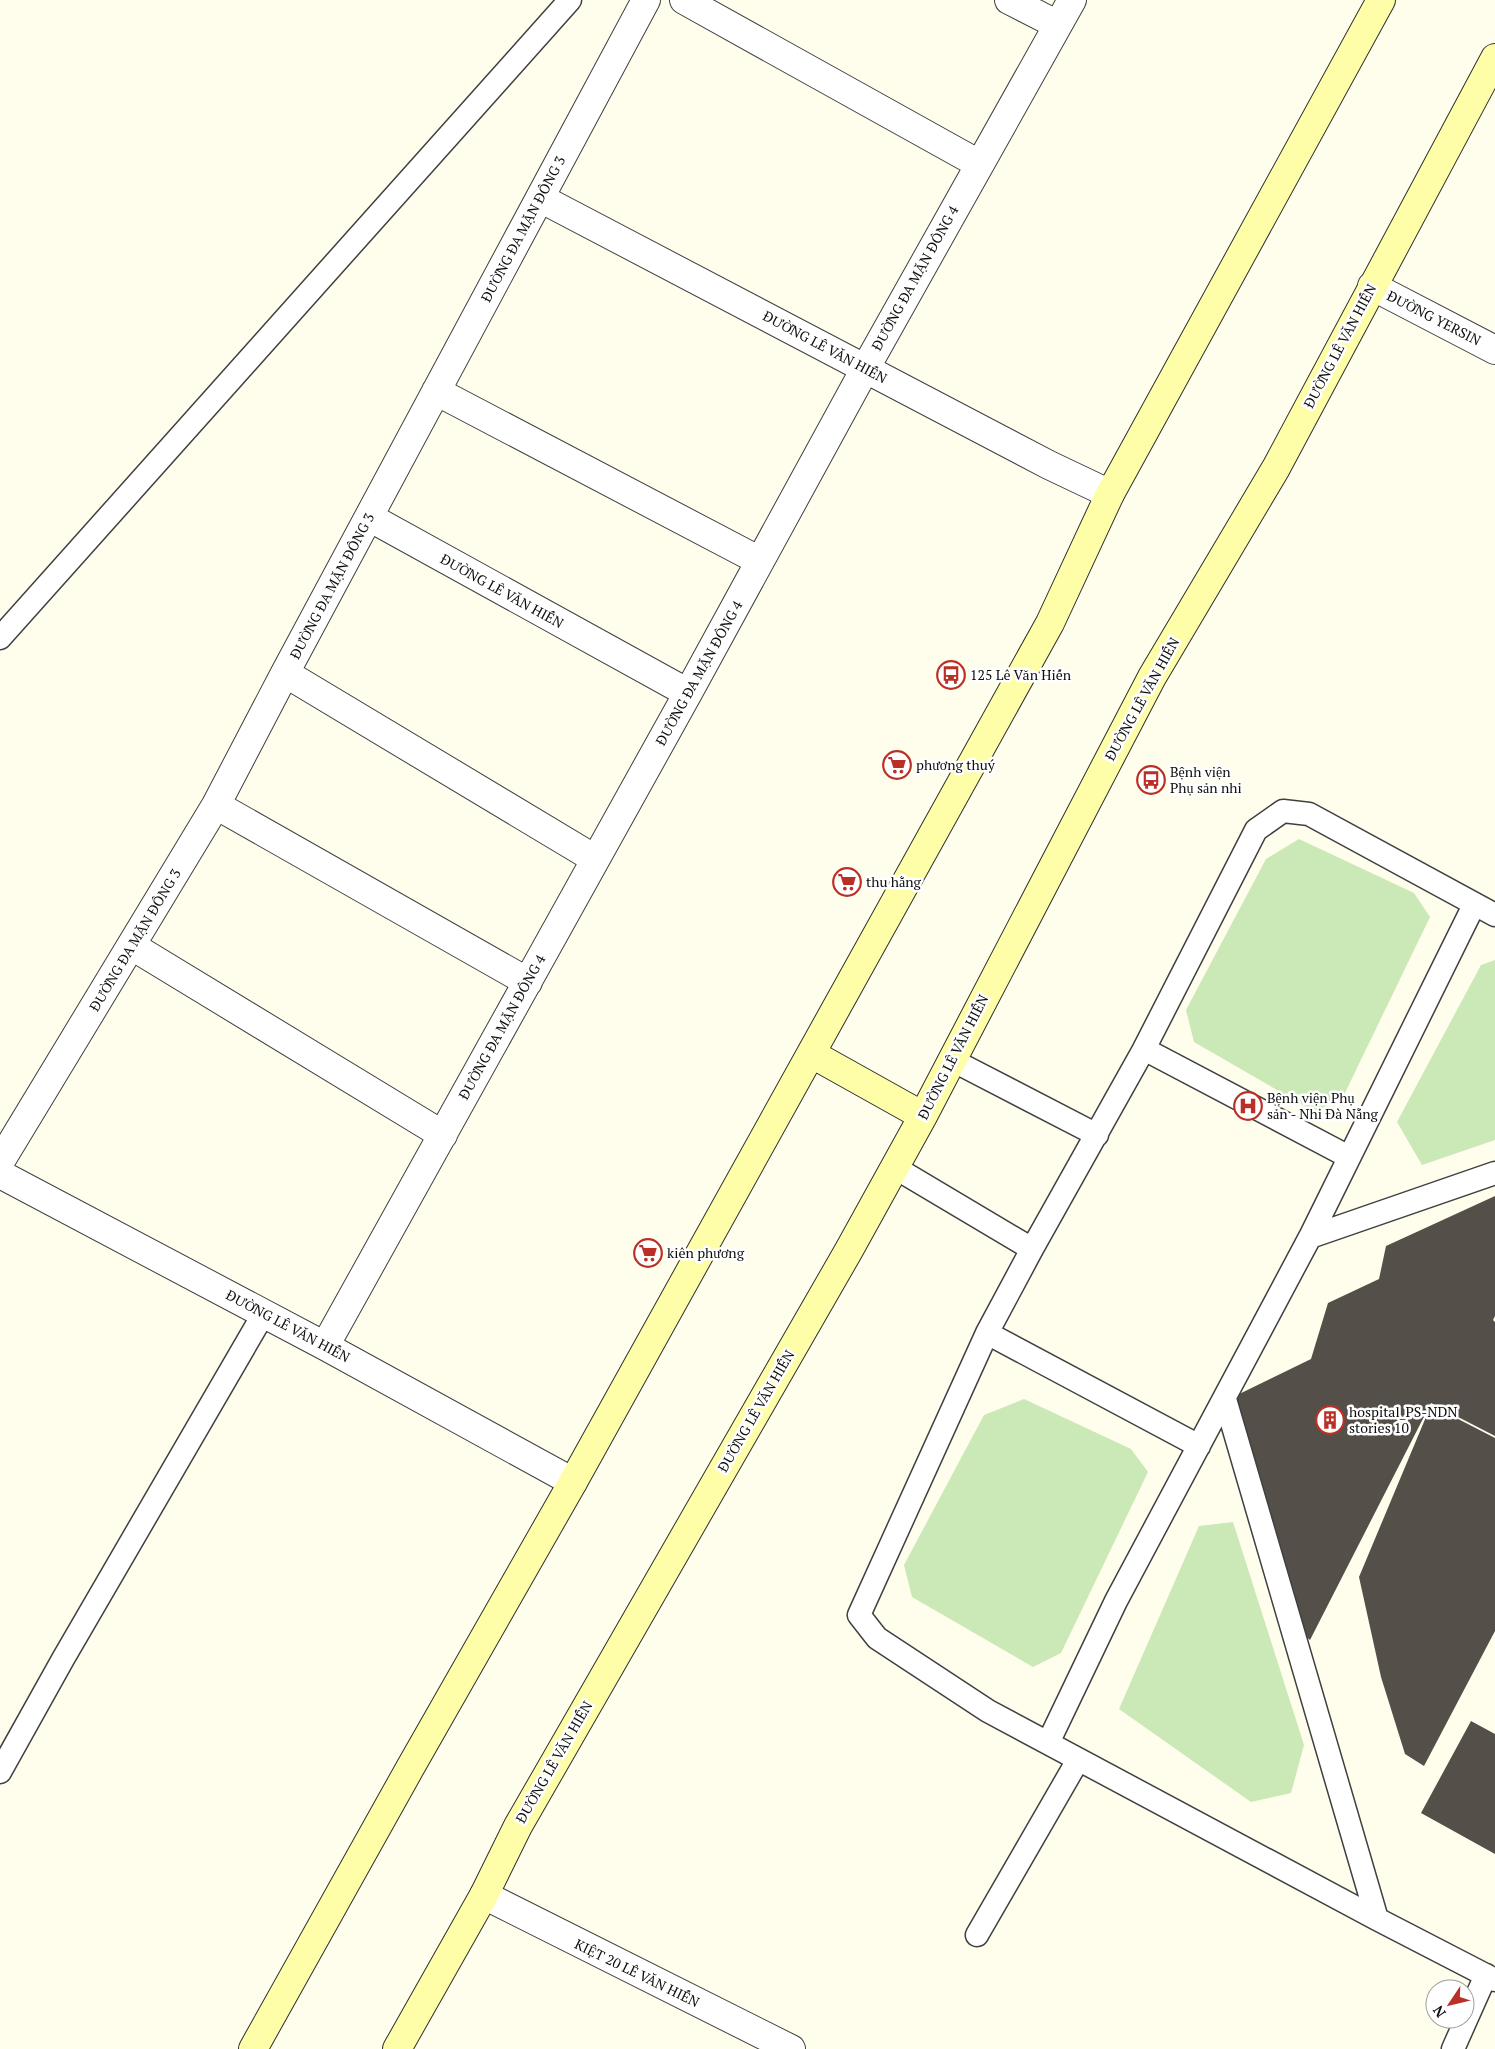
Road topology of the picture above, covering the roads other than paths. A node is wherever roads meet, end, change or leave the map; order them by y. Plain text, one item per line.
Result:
1 (570, 0) edge
2 (646, 0) edge
3 (684, 0) edge
4 (1009, 0) edge
5 (1072, 0) edge
6 (1381, 0) edge
7 (1058, 25) junction
8 (1495, 58) edge
9 (979, 164) junction
10 (540, 198) junction
11 (1372, 286) junction
12 (1495, 350) edge
13 (865, 369) junction
14 (436, 391) junction
15 (1110, 494) junction
16 (369, 517) junction
17 (760, 561) junction
18 (0, 638) edge
19 (285, 673) junction
20 (688, 694) junction
21 (216, 805) junction
22 (595, 859) junction
23 (1474, 905) junction
24 (1495, 915) edge
25 (132, 946) junction
26 (528, 982) junction
27 (1144, 1049) junction
28 (812, 1054) junction
29 (952, 1060) junction
30 (923, 1116) junction
31 (442, 1135) junction
32 (1097, 1135) junction
33 (1349, 1157) junction
34 (0, 1162) edge
35 (894, 1167) junction
36 (1495, 1173) edge
37 (0, 1174) edge
38 (1310, 1237) junction
39 (1032, 1249) junction
40 (264, 1313) junction
41 (987, 1333) junction
42 (325, 1346) junction
43 (1225, 1399) junction
44 (1199, 1446) junction
45 (573, 1482) junction
46 (1048, 1743) junction
47 (1078, 1760) junction
48 (0, 1772) edge
49 (484, 1895) junction
50 (1377, 1919) junction
51 (977, 1935) dead end
52 (1490, 1978) edge
53 (253, 2049) edge
54 (397, 2049) edge
55 (791, 2049) edge
56 (1453, 2049) edge

1 - 18 lane
2 - 10 street, ĐƯỜNG ĐA MẶN ĐÔNG 3
3 - 9 street
4 - 7 street
5 - 7 street, ĐƯỜNG ĐA MẶN ĐÔNG 4
6 - 15 main road
7 - 9 street, ĐƯỜNG ĐA MẶN ĐÔNG 4
8 - 11 main road, ĐƯỜNG LÊ VĂN HIẾN
9 - 13 street, ĐƯỜNG ĐA MẶN ĐÔNG 4
10 - 13 street, ĐƯỜNG LÊ VĂN HIẾN
10 - 14 street, ĐƯỜNG ĐA MẶN ĐÔNG 3
11 - 12 street, ĐƯỜNG YERSIN
11 - 29 main road, ĐƯỜNG LÊ VĂN HIẾN
13 - 15 street, ĐƯỜNG LÊ VĂN HIẾN
13 - 17 street, ĐƯỜNG ĐA MẶN ĐÔNG 4
14 - 16 street, ĐƯỜNG ĐA MẶN ĐÔNG 3
14 - 17 street
15 - 28 main road
16 - 19 street, ĐƯỜNG ĐA MẶN ĐÔNG 3
16 - 20 street, ĐƯỜNG LÊ VĂN HIẾN
17 - 20 street, ĐƯỜNG ĐA MẶN ĐÔNG 4
19 - 21 street, ĐƯỜNG ĐA MẶN ĐÔNG 3
19 - 22 street
20 - 22 street, ĐƯỜNG ĐA MẶN ĐÔNG 4
21 - 25 street, ĐƯỜNG ĐA MẶN ĐÔNG 3
21 - 26 street
22 - 26 street, ĐƯỜNG ĐA MẶN ĐÔNG 4
23 - 24 lane
23 - 27 lane
23 - 33 lane
25 - 31 street
25 - 34 street, ĐƯỜNG ĐA MẶN ĐÔNG 3
26 - 31 street, ĐƯỜNG ĐA MẶN ĐÔNG 4
27 - 32 lane
27 - 33 lane
28 - 30 main road
28 - 45 main road
29 - 30 main road, ĐƯỜNG LÊ VĂN HIẾN
29 - 32 lane
30 - 35 main road, ĐƯỜNG LÊ VĂN HIẾN
31 - 42 street, ĐƯỜNG ĐA MẶN ĐÔNG 4
32 - 39 lane
33 - 38 lane
35 - 39 lane
35 - 49 main road, ĐƯỜNG LÊ VĂN HIẾN
36 - 38 lane
37 - 40 street, ĐƯỜNG LÊ VĂN HIẾN
38 - 43 lane
39 - 41 lane
40 - 42 street, ĐƯỜNG LÊ VĂN HIẾN
40 - 48 lane
41 - 44 lane
41 - 46 lane
42 - 45 street, ĐƯỜNG LÊ VĂN HIẾN
43 - 44 lane
43 - 50 lane
44 - 46 lane
45 - 53 main road
46 - 47 lane
47 - 50 lane
47 - 51 lane
49 - 54 main road, ĐƯỜNG LÊ VĂN HIẾN
49 - 55 street, KIỆT 20 LÊ VĂN HIẾN
50 - 52 lane
52 - 56 lane

